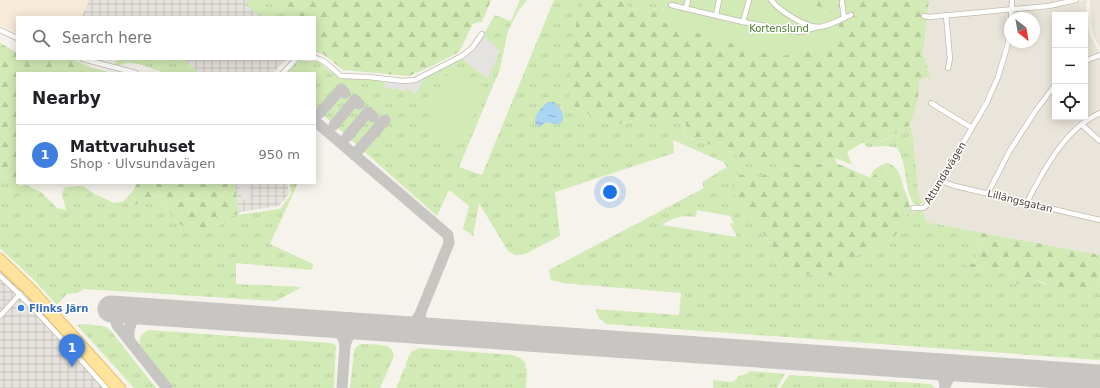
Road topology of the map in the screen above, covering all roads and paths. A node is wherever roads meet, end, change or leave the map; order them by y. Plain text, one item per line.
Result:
1 (688, 0) edge
2 (720, 0) edge
3 (749, 0) edge
4 (771, 0) edge
5 (1012, 0) edge
6 (1076, 0) edge
7 (842, 2) dead end
8 (671, 5) dead end
9 (686, 8) junction
10 (1012, 10) junction
11 (716, 15) junction
12 (851, 15) dead end
13 (924, 16) dead end
14 (946, 16) junction
15 (844, 18) junction
16 (743, 22) junction
17 (818, 27) junction
18 (0, 30) edge
19 (482, 34) dead end
20 (16, 38) edge
21 (1007, 48) edge
22 (1100, 55) edge
23 (316, 58) edge
24 (87, 60) edge
25 (295, 60) edge
26 (1088, 60) edge
27 (948, 68) dead end
28 (132, 72) edge
29 (284, 72) edge
30 (1052, 89) edge
31 (931, 103) dead end
32 (1100, 113) edge
33 (1081, 124) junction
34 (972, 128) junction
35 (1100, 141) edge
36 (941, 181) junction
37 (988, 193) junction
38 (1026, 204) junction
39 (913, 208) dead end
40 (1100, 220) edge
41 (0, 257) edge
42 (0, 265) edge
43 (0, 276) edge
44 (20, 294) junction
45 (0, 316) edge
46 (106, 388) edge
47 (115, 388) edge
48 (122, 388) edge

1 - 9 street
2 - 11 street
3 - 16 street
4 - 17 street
5 - 10 street
6 - 10 street
7 - 15 street
8 - 9 street
9 - 11 street
10 - 14 street
11 - 16 street
12 - 15 street
13 - 14 street
14 - 27 street
15 - 17 street
16 - 17 street
18 - 20 street
19 - 23 street
21 - 34 street, Attundavägen
22 - 26 street
24 - 28 street
25 - 29 street
30 - 37 street
31 - 34 street
32 - 33 street
33 - 35 street
33 - 38 street
34 - 36 street, Attundavägen
36 - 37 street, Lillängsgatan
36 - 39 street, Attundavägen
37 - 38 street, Lillängsgatan
38 - 40 street, Lillängsgatan
41 - 48 main road
42 - 47 main road
43 - 44 street
44 - 45 street
44 - 46 street

